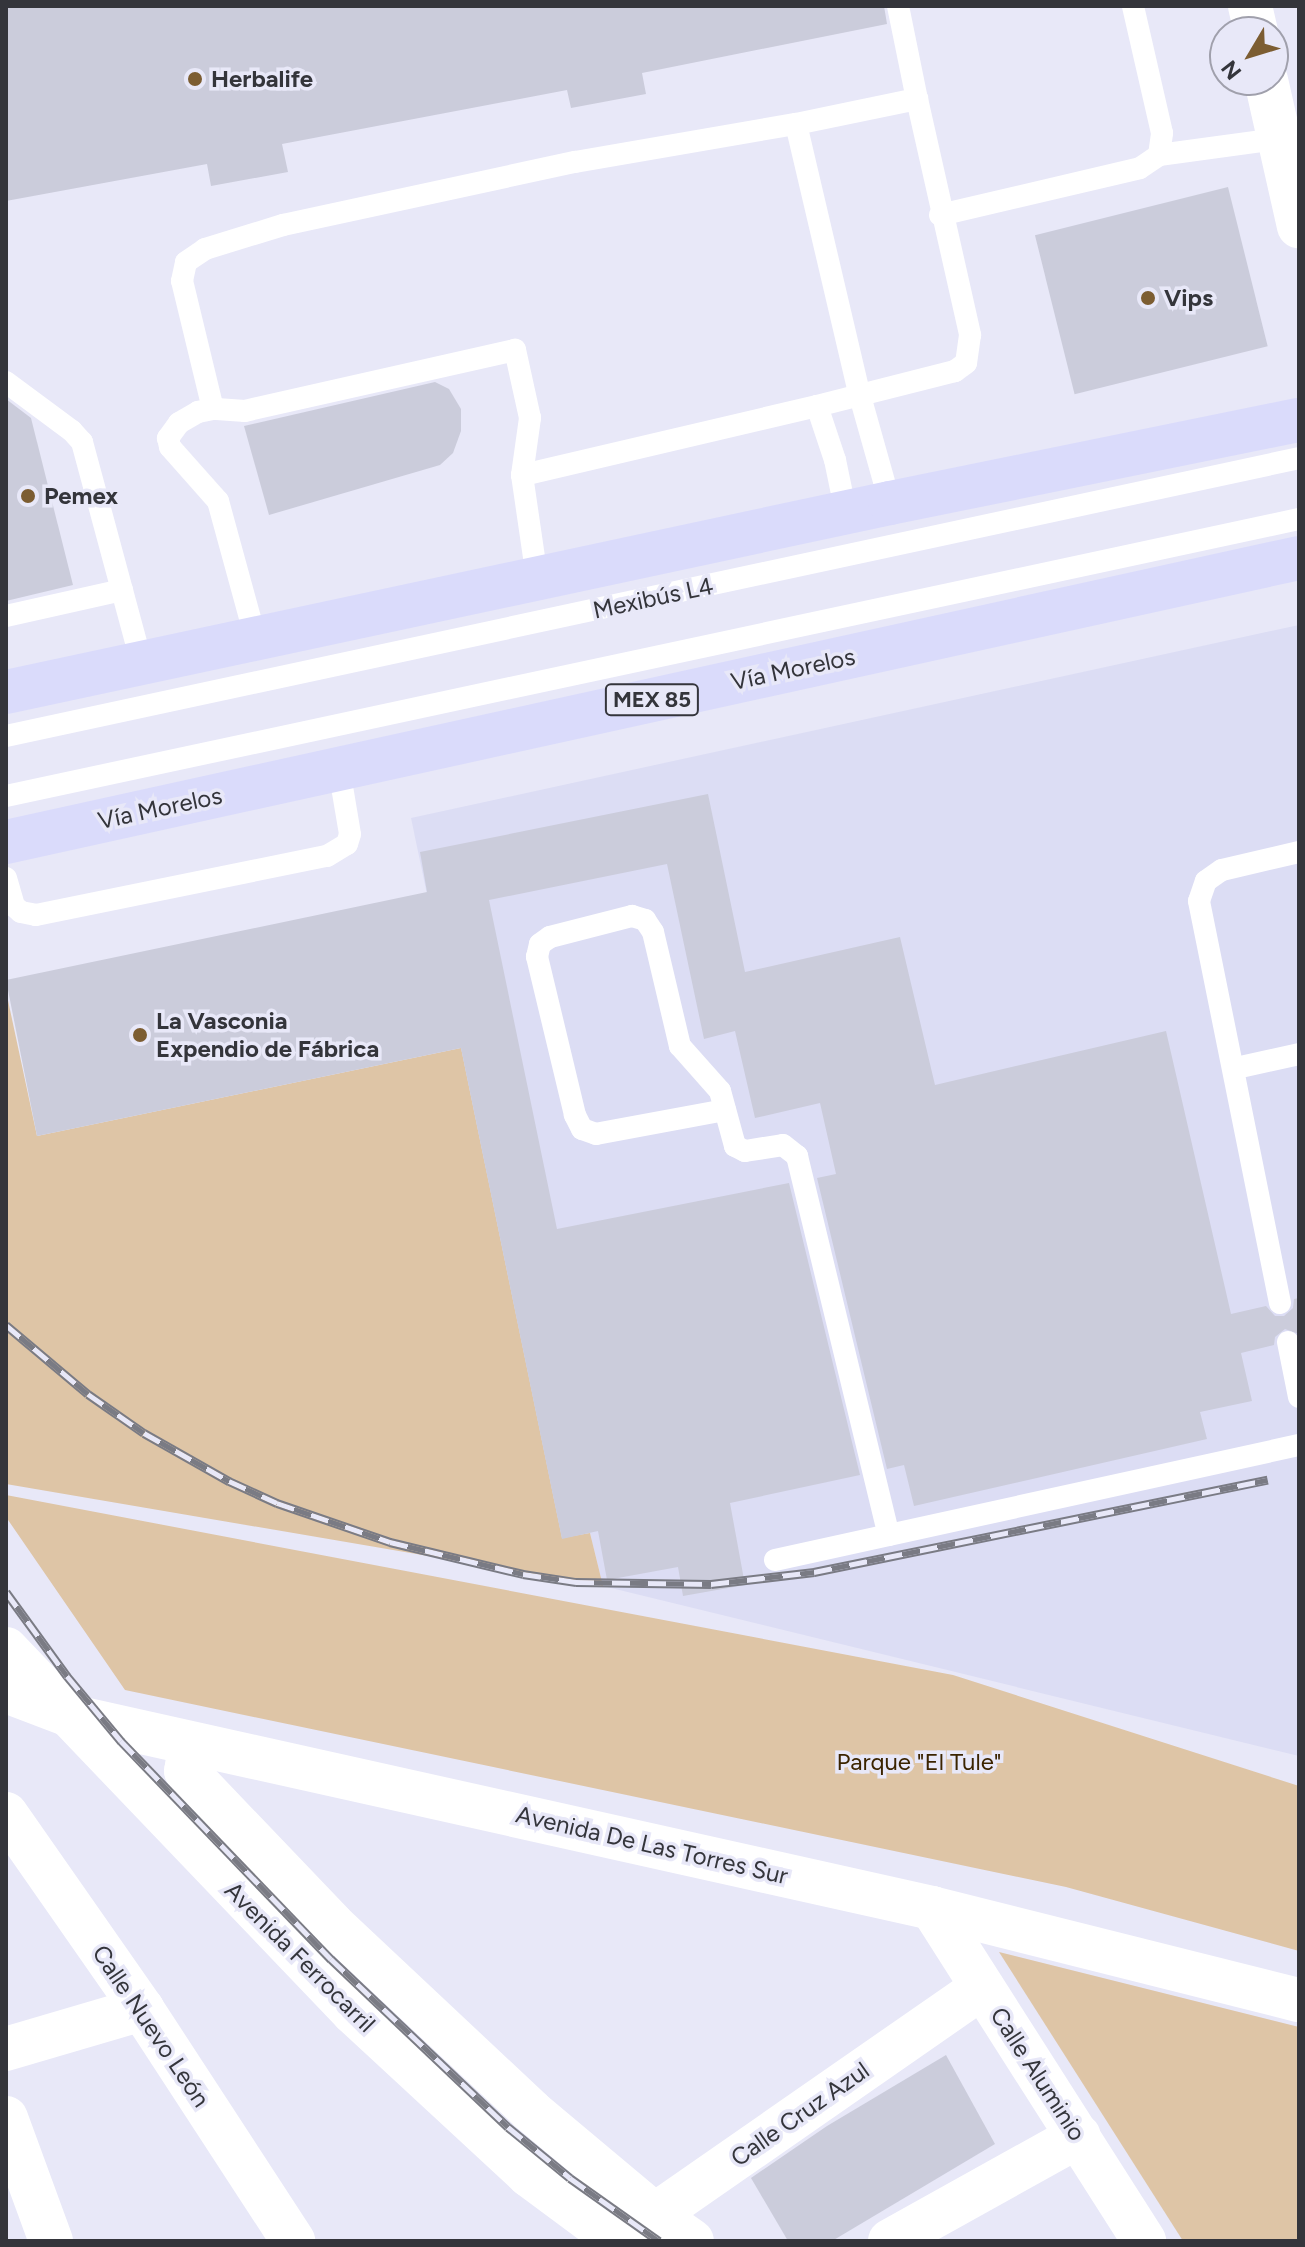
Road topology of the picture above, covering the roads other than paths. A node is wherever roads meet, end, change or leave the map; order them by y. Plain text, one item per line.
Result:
1 (898, 6) edge
2 (1133, 6) edge
3 (1269, 96) edge
4 (917, 99) junction
5 (796, 124) junction
6 (1278, 139) junction
7 (1159, 155) junction
8 (940, 215) junction
9 (1299, 226) edge
10 (6, 382) edge
11 (860, 396) junction
12 (817, 406) junction
13 (213, 409) junction
14 (1299, 420) edge
15 (1299, 458) edge
16 (522, 475) junction
17 (890, 503) junction
18 (846, 513) junction
19 (1299, 519) edge
20 (1299, 558) edge
21 (537, 578) junction
22 (122, 590) junction
23 (6, 616) edge
24 (256, 640) junction
25 (142, 664) junction
26 (6, 692) edge
27 (6, 736) edge
28 (339, 769) junction
29 (6, 796) edge
30 (6, 842) edge
31 (1299, 852) edge
32 (6, 878) edge
33 (1299, 1054) edge
34 (1236, 1068) junction
35 (725, 1110) junction
36 (1280, 1303) dead end
37 (1288, 1342) dead end
38 (1299, 1397) edge
39 (1299, 1445) edge
40 (889, 1535) junction
41 (775, 1560) dead end
42 (6, 1649) edge
43 (6, 1691) edge
44 (74, 1717) junction
45 (190, 1744) junction
46 (6, 1814) edge
47 (932, 1908) junction
48 (982, 1987) junction
49 (1299, 2000) edge
50 (142, 2009) junction
51 (6, 2049) edge
52 (6, 2118) edge
53 (1079, 2136) junction
54 (655, 2215) junction
55 (51, 2241) edge
56 (293, 2241) edge
57 (618, 2241) edge
58 (692, 2241) edge
59 (890, 2241) edge
60 (1144, 2241) edge

1 - 4 lane
2 - 7 lane
3 - 6 street
4 - 5 lane
4 - 8 lane
5 - 11 lane
5 - 13 lane
6 - 7 lane
6 - 9 street
7 - 8 lane
8 - 11 lane
10 - 22 lane
11 - 12 lane
11 - 17 lane
12 - 16 lane
12 - 18 lane
13 - 16 lane
13 - 24 lane
14 - 17 main road
15 - 27 lane, Mexibús L4
16 - 21 lane
17 - 18 main road
18 - 21 main road
19 - 29 lane
20 - 28 main road, Vía Morelos / MEX 85
21 - 24 main road
22 - 23 lane
22 - 25 lane
24 - 25 main road
25 - 26 main road
28 - 30 main road, Vía Morelos / MEX 85
28 - 32 lane
31 - 34 lane
33 - 34 lane
34 - 36 lane
35 - 35 lane
35 - 40 lane
37 - 38 lane
39 - 40 lane
40 - 41 lane
42 - 44 street, Avenida Ferrocarril
43 - 44 street, Avenida De Las Torres Sur
44 - 45 street, Avenida De Las Torres Sur
44 - 57 street, Avenida Ferrocarril
45 - 47 street, Avenida De Las Torres Sur
45 - 54 street, Avenida Ferrocarril
46 - 50 street, Calle Nuevo León
47 - 48 street, Calle Aluminio
47 - 49 street, Avenida De Las Torres Sur
48 - 53 street, Calle Aluminio
48 - 54 street, Calle Cruz Azul
50 - 51 street
50 - 56 street, Calle Nuevo León
52 - 55 street
53 - 59 street
53 - 60 street, Calle Aluminio
54 - 57 street, Calle Cruz Azul
54 - 58 street, Avenida Ferrocarril

